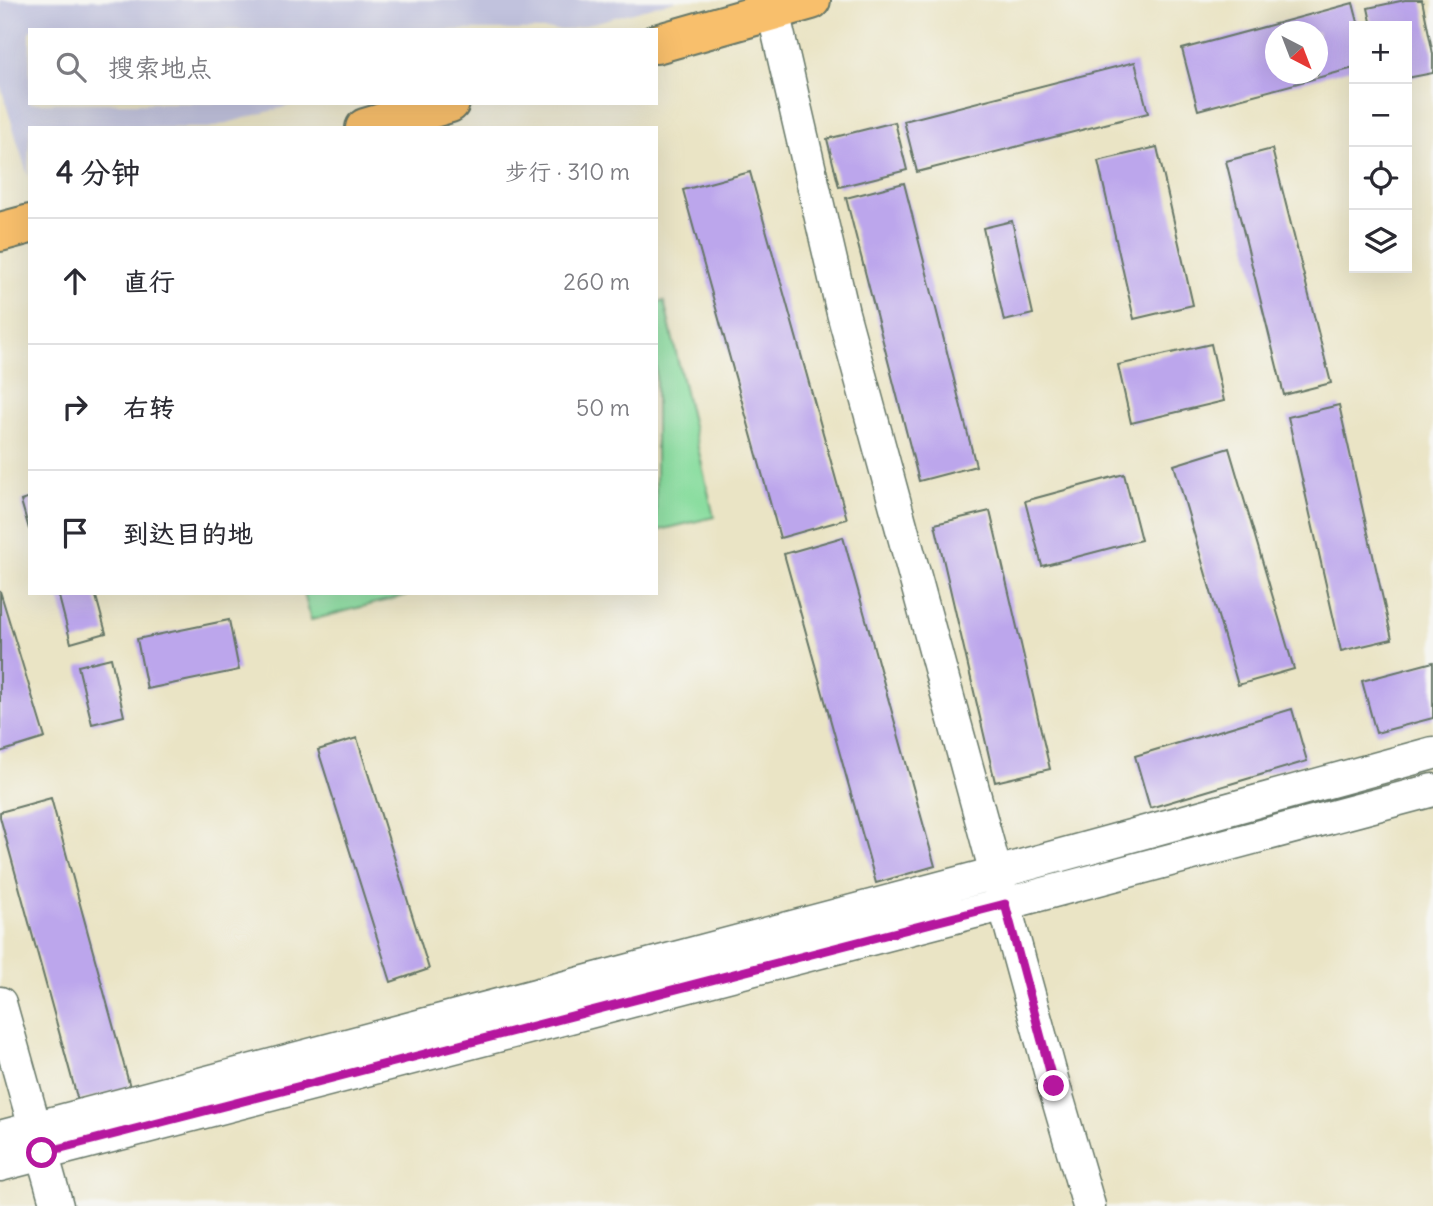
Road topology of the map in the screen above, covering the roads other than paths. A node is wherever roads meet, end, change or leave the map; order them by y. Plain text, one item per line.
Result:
1 (811, 0) edge
2 (774, 10) junction
3 (658, 43) edge
4 (443, 105) edge
5 (372, 126) edge
6 (28, 225) edge
7 (0, 232) edge
8 (1433, 753) edge
9 (1433, 790) edge
10 (996, 873) junction
11 (1005, 904) junction
12 (0, 1003) edge
13 (0, 1137) edge
14 (38, 1141) junction
15 (0, 1165) edge
16 (57, 1206) edge
17 (1089, 1206) edge

1 - 2 main road
2 - 3 main road
2 - 10 street
4 - 5 main road
6 - 7 main road
8 - 10 street
9 - 11 street
10 - 11 street
10 - 14 street
11 - 14 street
11 - 17 street
12 - 14 street
13 - 14 street
14 - 15 street
14 - 16 street

